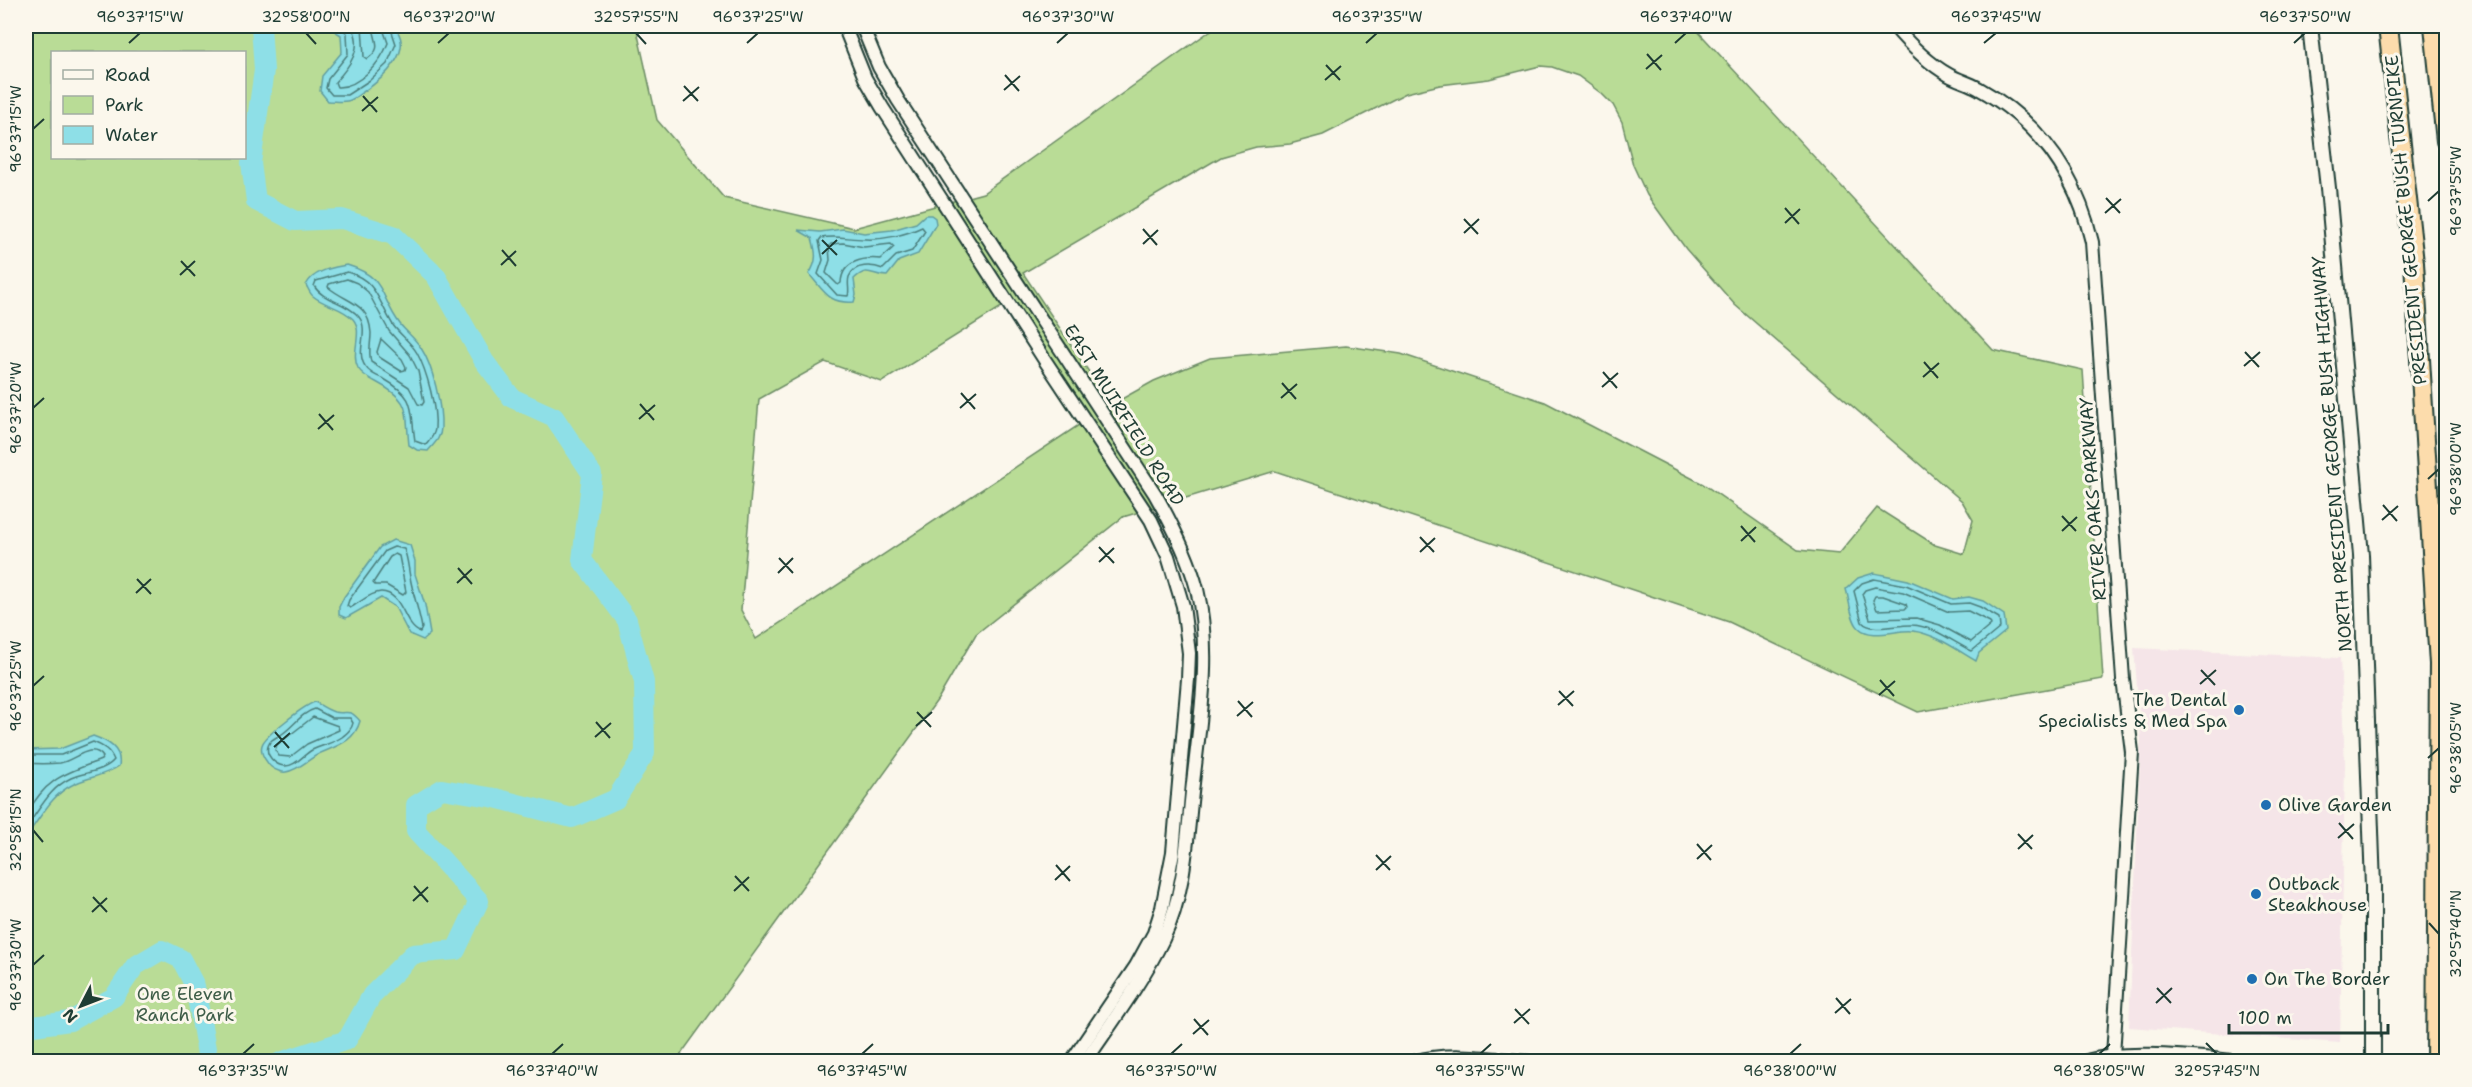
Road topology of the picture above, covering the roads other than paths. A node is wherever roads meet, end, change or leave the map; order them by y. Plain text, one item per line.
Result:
1 (844, 26) edge
2 (862, 26) edge
3 (1894, 26) edge
4 (2310, 26) edge
5 (2388, 26) edge
6 (2434, 26) edge
7 (2446, 141) edge
8 (2113, 1056) junction
9 (2436, 1061) edge
10 (1071, 1062) edge
11 (1085, 1062) edge
12 (1413, 1062) edge
13 (1530, 1062) edge
14 (2084, 1062) edge
15 (2244, 1062) edge
16 (2373, 1062) edge

1 - 10 street, EAST MUIRFIELD ROAD
2 - 11 street, EAST MUIRFIELD ROAD
3 - 8 street, RIVER OAKS PARKWAY
4 - 16 main road, NORTH PRESIDENT GEORGE BUSH HIGHWAY
5 - 9 highway, PRESIDENT GEORGE BUSH TURNPIKE
6 - 7 highway
8 - 14 street
8 - 15 street
12 - 13 street

